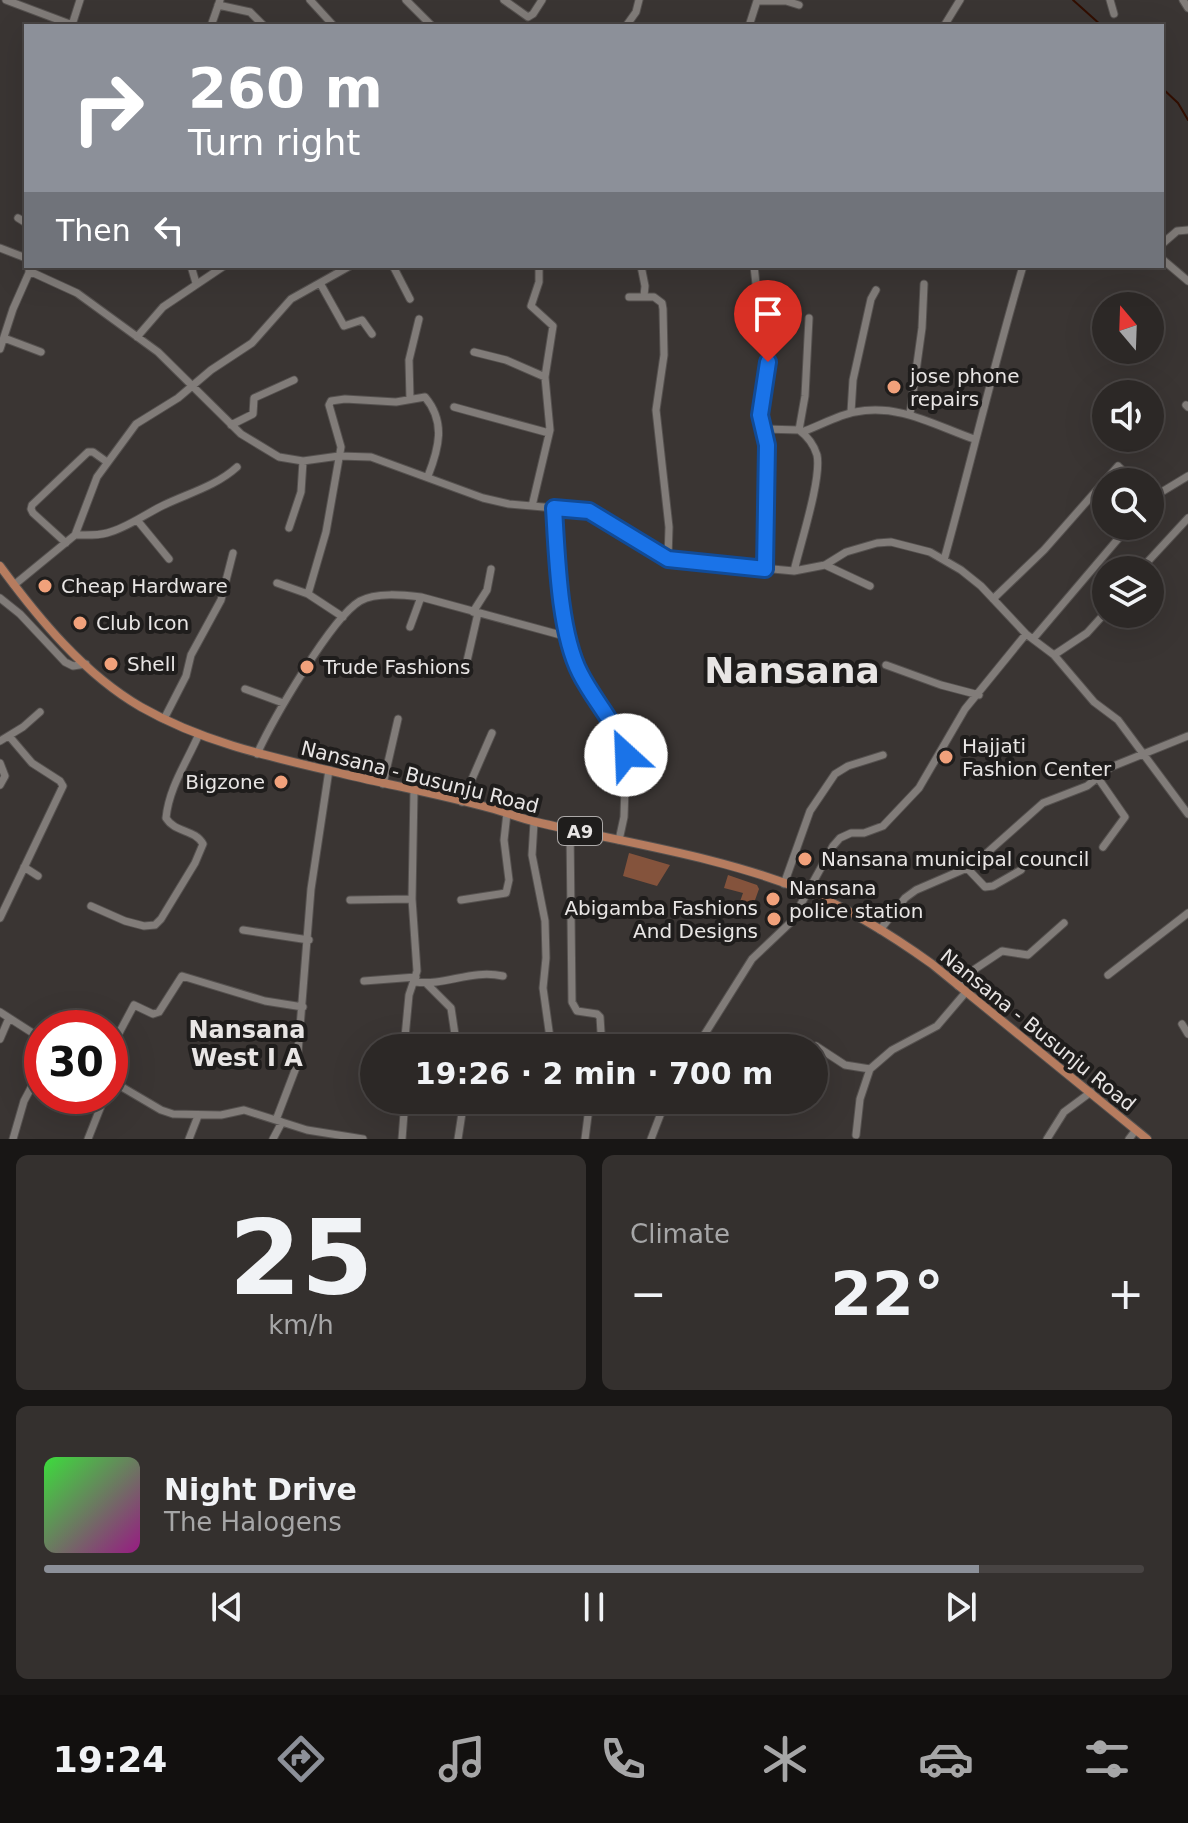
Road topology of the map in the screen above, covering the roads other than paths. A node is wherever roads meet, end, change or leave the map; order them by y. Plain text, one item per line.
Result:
1 (6, 0) edge
2 (80, 0) edge
3 (210, 0) edge
4 (310, 0) edge
5 (406, 0) edge
6 (504, 0) edge
7 (542, 0) edge
8 (639, 0) edge
9 (747, 0) edge
10 (757, 0) edge
11 (960, 0) edge
12 (1110, 0) edge
13 (1183, 0) edge
14 (219, 3) edge
15 (799, 5) dead end
16 (1188, 8) edge
17 (1114, 14) dead end
18 (69, 24) edge
19 (74, 24) edge
20 (212, 24) edge
21 (262, 24) edge
22 (332, 24) dead end
23 (430, 24) edge
24 (627, 24) edge
25 (750, 24) edge
26 (945, 24) edge
27 (18, 218) dead end
28 (24, 222) edge
29 (1188, 230) edge
30 (1164, 242) edge
31 (0, 248) edge
32 (24, 257) edge
33 (1164, 261) edge
34 (30, 268) edge
35 (192, 268) edge
36 (221, 268) edge
37 (346, 268) edge
38 (394, 268) edge
39 (539, 268) edge
40 (641, 268) edge
41 (754, 268) edge
42 (1022, 268) edge
43 (1188, 281) edge
44 (196, 283) junction
45 (320, 283) junction
46 (924, 284) dead end
47 (876, 290) dead end
48 (644, 296) junction
49 (629, 297) dead end
50 (410, 299) dead end
51 (809, 318) dead end
52 (419, 319) dead end
53 (372, 334) dead end
54 (137, 337) junction
55 (4, 338) junction
56 (0, 349) edge
57 (41, 352) dead end
58 (474, 352) dead end
59 (545, 377) junction
60 (294, 380) dead end
61 (193, 385) junction
62 (410, 399) junction
63 (454, 407) dead end
64 (851, 412) junction
65 (910, 414) junction
66 (231, 425) junction
67 (764, 429) junction
68 (800, 431) junction
69 (549, 433) junction
70 (974, 439) junction
71 (339, 456) junction
72 (303, 461) junction
73 (107, 462) junction
74 (237, 467) dead end
75 (428, 476) junction
76 (1188, 476) edge
77 (1164, 490) edge
78 (1092, 496) edge
79 (532, 506) junction
80 (554, 508) junction
81 (1188, 518) edge
82 (137, 520) junction
83 (289, 528) dead end
84 (75, 535) junction
85 (1117, 540) edge
86 (66, 543) junction
87 (233, 553) dead end
88 (1153, 556) edge
89 (169, 559) dead end
90 (668, 559) junction
91 (944, 560) junction
92 (825, 565) junction
93 (0, 566) edge
94 (491, 569) dead end
95 (765, 569) junction
96 (794, 571) junction
97 (277, 583) dead end
98 (14, 585) junction
99 (870, 586) dead end
100 (308, 594) junction
101 (421, 597) junction
102 (0, 598) edge
103 (993, 599) junction
104 (476, 612) junction
105 (343, 617) junction
106 (410, 627) dead end
107 (1092, 627) edge
108 (568, 637) junction
109 (1030, 637) junction
110 (1054, 655) junction
111 (86, 664) junction
112 (886, 665) dead end
113 (464, 674) dead end
114 (245, 689) dead end
115 (979, 695) junction
116 (283, 703) junction
117 (40, 712) dead end
118 (164, 719) junction
119 (398, 719) dead end
120 (492, 733) dead end
121 (199, 734) junction
122 (9, 736) junction
123 (1188, 736) edge
124 (0, 741) edge
125 (257, 754) junction
126 (883, 755) dead end
127 (1144, 755) junction
128 (0, 763) edge
129 (329, 770) junction
130 (1098, 778) junction
131 (383, 784) junction
132 (0, 785) edge
133 (414, 790) junction
134 (462, 802) junction
135 (507, 813) junction
136 (1188, 814) edge
137 (534, 822) junction
138 (570, 829) junction
139 (619, 840) junction
140 (1103, 847) dead end
141 (24, 867) junction
142 (967, 868) junction
143 (1021, 870) dead end
144 (38, 876) dead end
145 (784, 884) junction
146 (808, 892) junction
147 (412, 899) junction
148 (350, 900) dead end
149 (461, 900) dead end
150 (91, 906) dead end
151 (1188, 913) edge
152 (0, 918) edge
153 (1064, 923) dead end
154 (243, 930) dead end
155 (880, 930) junction
156 (309, 940) junction
157 (1108, 975) dead end
158 (503, 976) dead end
159 (416, 980) junction
160 (364, 981) dead end
161 (427, 984) junction
162 (962, 989) junction
163 (303, 1007) junction
164 (0, 1012) edge
165 (128, 1016) edge
166 (9, 1018) junction
167 (1182, 1024) dead end
168 (24, 1028) edge
169 (405, 1034) edge
170 (455, 1034) edge
171 (549, 1034) edge
172 (600, 1034) edge
173 (705, 1034) edge
174 (1188, 1034) edge
175 (0, 1039) edge
176 (828, 1054) edge
177 (870, 1069) junction
178 (128, 1092) edge
179 (1091, 1092) junction
180 (24, 1101) edge
181 (98, 1114) edge
182 (404, 1114) edge
183 (462, 1114) edge
184 (588, 1114) edge
185 (661, 1114) edge
186 (198, 1116) junction
187 (279, 1121) junction
188 (1135, 1131) junction
189 (856, 1135) dead end
190 (341, 1138) edge
191 (13, 1139) edge
192 (88, 1139) edge
193 (189, 1139) edge
194 (273, 1139) edge
195 (363, 1139) edge
196 (402, 1139) edge
197 (458, 1139) edge
198 (585, 1139) edge
199 (651, 1139) edge
200 (1047, 1139) edge
201 (1129, 1139) edge
202 (1147, 1139) edge

1 - 18 street
2 - 19 street
3 - 14 street
4 - 22 street
5 - 23 street
6 - 7 street
8 - 24 street
9 - 10 street
10 - 15 street
10 - 25 street
11 - 26 street
12 - 17 street
13 - 16 street
14 - 20 street
14 - 21 street
27 - 28 street
29 - 30 street
31 - 32 street
33 - 43 street
34 - 54 street
34 - 55 street
35 - 44 street
36 - 44 street
37 - 45 street
38 - 50 street
39 - 59 street
40 - 48 street
41 - 67 street
42 - 70 street
44 - 54 street
45 - 53 street
45 - 61 street
46 - 65 street
47 - 64 street
48 - 49 street
48 - 90 street
51 - 68 street
52 - 62 street
54 - 61 street
55 - 56 street
55 - 57 street
58 - 59 street
59 - 69 street
60 - 66 street
61 - 66 street
61 - 73 street
62 - 71 street
62 - 75 street
63 - 69 street
64 - 65 street
64 - 68 street
65 - 70 street
66 - 72 street
67 - 68 street
67 - 95 street
68 - 96 street
69 - 79 street
70 - 91 street
71 - 72 street
71 - 75 street
71 - 100 street
72 - 83 street
73 - 84 street
73 - 86 street
74 - 82 street
75 - 79 street
76 - 77 street
78 - 103 street
79 - 80 street
80 - 90 street
80 - 108 street
81 - 88 street
82 - 84 street
82 - 89 street
84 - 86 street
85 - 109 street
86 - 98 street
87 - 118 street
90 - 95 street
91 - 92 street
91 - 103 street
92 - 96 street
92 - 99 street
93 - 98 main road, Nansana - Busunju Road / A9
94 - 104 street
95 - 96 street
97 - 100 street
98 - 111 main road, Nansana - Busunju Road / A9
100 - 105 street
101 - 104 street
101 - 105 street
101 - 106 street
102 - 111 street
103 - 109 street
104 - 108 street
104 - 113 street
105 - 116 street
107 - 110 street
108 - 139 street
109 - 110 street
109 - 115 street
110 - 127 street
111 - 118 main road, Nansana - Busunju Road / A9
112 - 115 street
114 - 116 street
115 - 146 street
116 - 125 street
117 - 122 street
118 - 121 main road, Nansana - Busunju Road / A9
119 - 131 street
120 - 134 street
121 - 125 main road, Nansana - Busunju Road / A9
121 - 150 street
122 - 124 street
122 - 141 street
123 - 127 street
125 - 129 main road, Nansana - Busunju Road / A9
126 - 145 street
127 - 130 street
127 - 136 street
128 - 132 street
129 - 131 main road, Nansana - Busunju Road / A9
129 - 156 street
130 - 140 street
130 - 142 street
131 - 133 main road, Nansana - Busunju Road / A9
133 - 134 main road, Nansana - Busunju Road / A9
133 - 147 street
134 - 135 main road, Nansana - Busunju Road / A9
135 - 137 main road, Nansana - Busunju Road / A9
135 - 149 street
137 - 138 main road, Nansana - Busunju Road / A9
137 - 171 street
138 - 139 main road, Nansana - Busunju Road / A9
138 - 172 street
139 - 145 main road, Nansana - Busunju Road / A9
141 - 144 street
141 - 152 street
142 - 143 street
142 - 155 street
145 - 146 main road, Nansana - Busunju Road / A9
146 - 155 main road, Nansana - Busunju Road / A9
146 - 173 street
147 - 148 street
147 - 159 street
151 - 157 street
153 - 162 street
154 - 156 street
155 - 162 main road, Nansana - Busunju Road / A9
156 - 163 street
158 - 161 street
159 - 160 street
159 - 161 street
159 - 169 street
161 - 170 street
162 - 177 street
162 - 179 main road, Nansana - Busunju Road / A9
163 - 165 street
163 - 187 street
164 - 166 street
166 - 168 street
166 - 175 street
167 - 174 street
176 - 177 street
177 - 189 street
178 - 186 street
179 - 188 main road, Nansana - Busunju Road / A9
179 - 200 street
180 - 191 street
181 - 192 street
182 - 196 street
183 - 197 street
184 - 198 street
185 - 199 street
186 - 187 street
186 - 193 street
187 - 190 street
187 - 194 street
188 - 201 street
188 - 202 main road, Nansana - Busunju Road / A9
190 - 195 street

